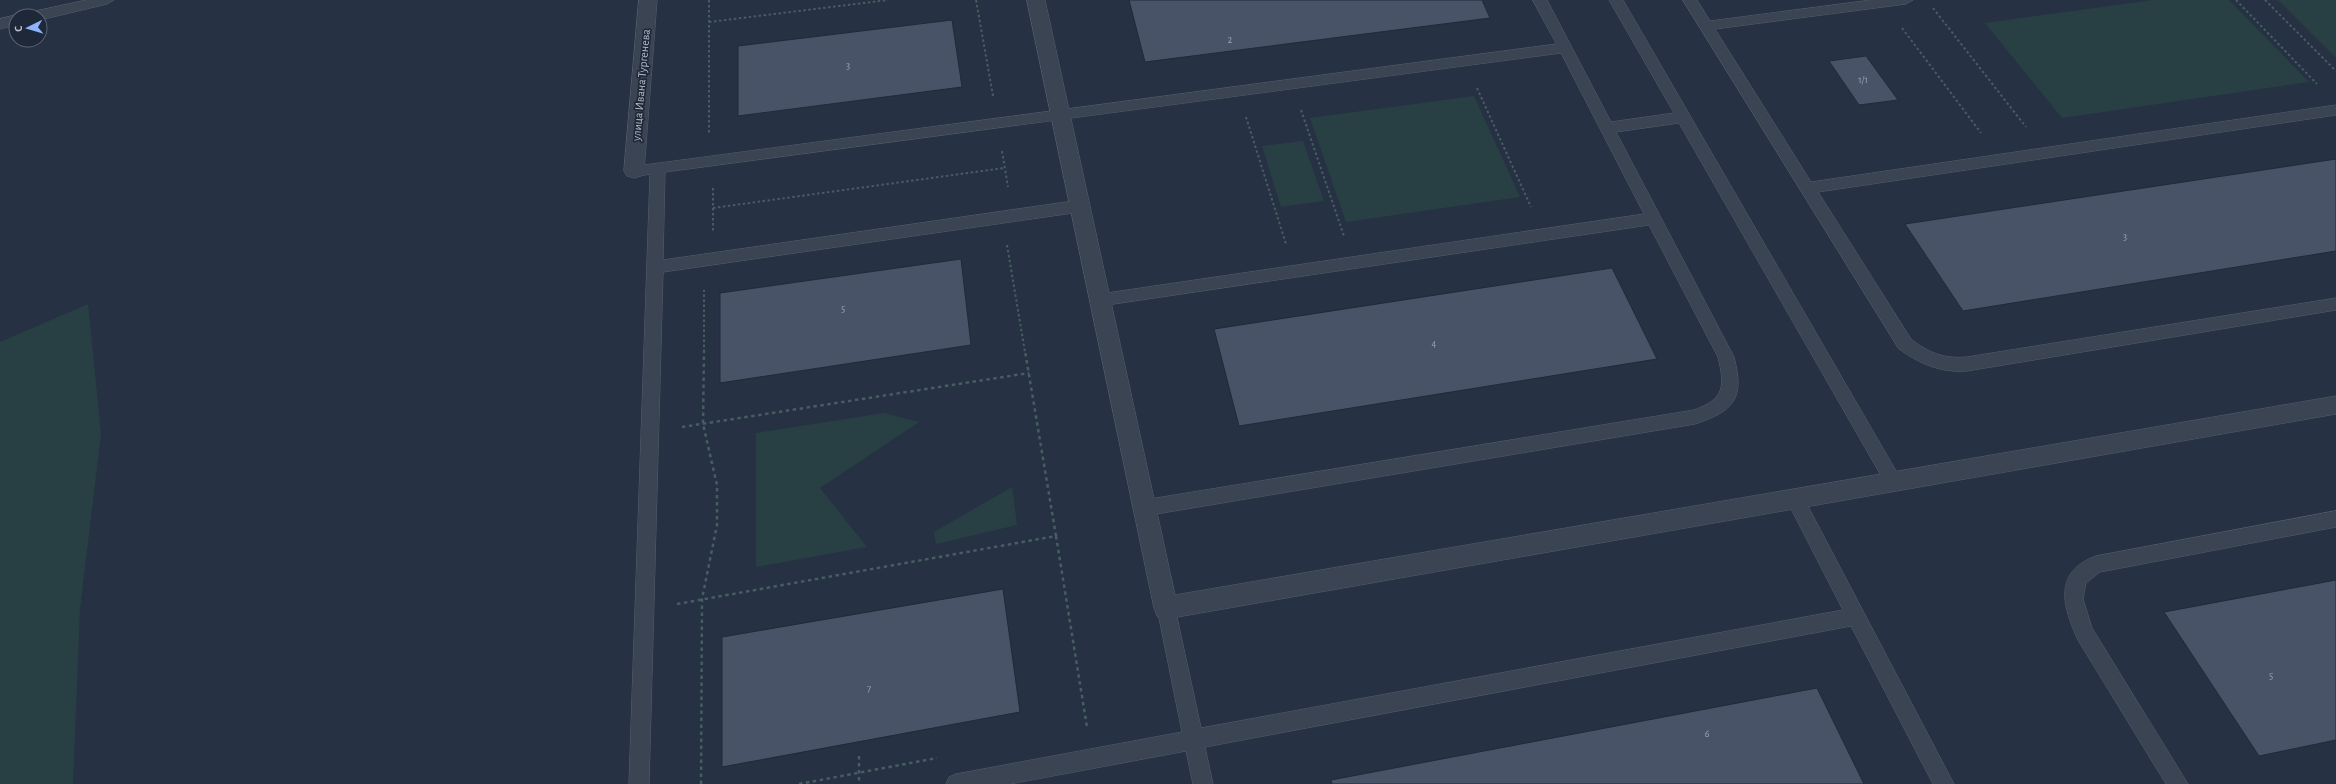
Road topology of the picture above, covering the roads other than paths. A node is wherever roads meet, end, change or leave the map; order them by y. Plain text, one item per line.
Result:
1 (107, 0) edge
2 (648, 0) edge
3 (1036, 0) edge
4 (1540, 0) edge
5 (1616, 0) edge
6 (1690, 0) edge
7 (1906, 0) edge
8 (48, 13) edge
9 (1706, 26) junction
10 (1565, 48) junction
11 (2336, 110) edge
12 (1061, 115) junction
13 (1684, 117) junction
14 (1607, 128) junction
15 (658, 168) junction
16 (634, 171) joint
17 (1807, 188) junction
18 (1080, 206) junction
19 (1654, 218) junction
20 (655, 267) junction
21 (1100, 300) junction
22 (2336, 304) edge
23 (2336, 405) edge
24 (1893, 482) junction
25 (1795, 499) junction
26 (1144, 508) junction
27 (2336, 519) edge
28 (1166, 608) junction
29 (1856, 616) junction
30 (1194, 739) junction
31 (639, 784) edge
32 (956, 784) edge
33 (1203, 784) edge
34 (1944, 784) edge
35 (2178, 784) edge

1 - 8 lane
2 - 16 street, улица Ивана Тургенева
3 - 12 street
4 - 10 lane
5 - 13 lane
6 - 9 lane
7 - 9 lane
9 - 17 lane
10 - 12 lane
10 - 14 lane
11 - 17 lane
12 - 15 lane
12 - 18 street
13 - 14 lane
13 - 24 lane
14 - 19 lane
15 - 16 lane
15 - 20 lane
17 - 22 lane
18 - 20 lane
18 - 21 street
19 - 21 lane
19 - 26 lane
20 - 31 lane
21 - 26 street
23 - 24 street
24 - 25 street
25 - 28 street
25 - 29 lane
26 - 28 street
27 - 35 lane
28 - 30 lane
29 - 30 lane
29 - 34 lane
30 - 32 lane
30 - 33 lane

